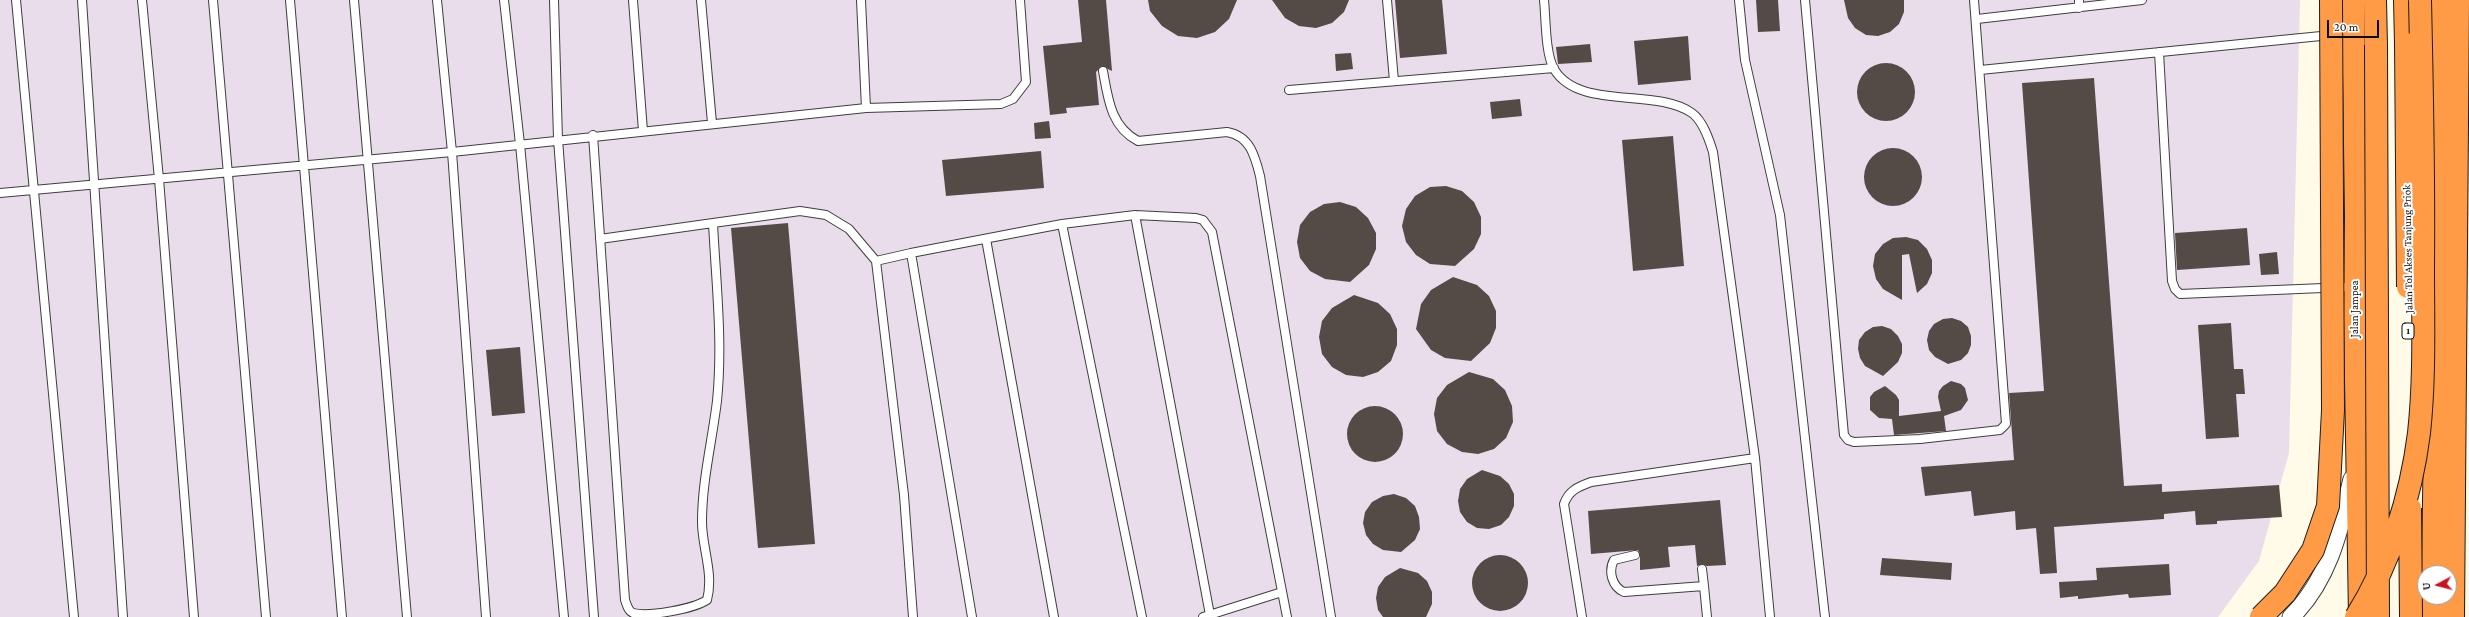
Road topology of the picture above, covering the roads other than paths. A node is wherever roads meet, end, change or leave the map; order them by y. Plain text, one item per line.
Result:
1 (16, 0) edge
2 (82, 0) edge
3 (142, 0) edge
4 (212, 0) edge
5 (290, 0) edge
6 (354, 0) edge
7 (437, 0) edge
8 (504, 0) edge
9 (554, 0) edge
10 (633, 0) edge
11 (701, 0) edge
12 (861, 0) edge
13 (1020, 0) edge
14 (1387, 0) edge
15 (1544, 0) edge
16 (1739, 0) edge
17 (1805, 0) edge
18 (1974, 0) edge
19 (2142, 0) edge
20 (2331, 0) edge
21 (2346, 0) edge
22 (2353, 0) edge
23 (2375, 0) edge
24 (2405, 0) edge
25 (2420, 0) edge
26 (2438, 0) edge
27 (2458, 0) edge
28 (2117, 2) edge
29 (2079, 4) edge
30 (1977, 19) junction
31 (2338, 34) dead end
32 (2158, 52) junction
33 (1554, 68) junction
34 (1980, 70) junction
35 (1103, 71) dead end
36 (1394, 81) junction
37 (1289, 90) dead end
38 (866, 108) junction
39 (712, 123) junction
40 (643, 130) junction
41 (593, 135) junction
42 (558, 139) junction
43 (520, 144) junction
44 (452, 152) junction
45 (368, 158) junction
46 (304, 165) junction
47 (228, 171) junction
48 (159, 179) junction
49 (94, 185) junction
50 (35, 192) junction
51 (0, 193) edge
52 (1135, 215) junction
53 (713, 223) junction
54 (1062, 224) junction
55 (600, 239) junction
56 (986, 239) junction
57 (911, 253) junction
58 (876, 261) junction
59 (2347, 287) junction
60 (1755, 458) junction
61 (2352, 479) junction
62 (1635, 555) dead end
63 (2433, 565) edge
64 (1702, 569) dead end
65 (1704, 586) junction
66 (1282, 592) junction
67 (2433, 605) edge
68 (1206, 616) edge
69 (74, 617) edge
70 (124, 617) edge
71 (194, 617) edge
72 (266, 617) edge
73 (342, 617) edge
74 (407, 617) edge
75 (486, 617) edge
76 (564, 617) edge
77 (594, 617) edge
78 (913, 617) edge
79 (972, 617) edge
80 (1054, 617) edge
81 (1142, 617) edge
82 (1288, 617) edge
83 (1331, 617) edge
84 (1582, 617) edge
85 (1707, 617) edge
86 (1770, 617) edge
87 (1825, 617) edge
88 (2261, 617) edge
89 (2291, 617) edge
90 (2348, 617) edge
91 (2356, 617) edge
92 (2360, 617) edge
93 (2378, 617) edge
94 (2411, 617) edge
95 (2434, 617) edge
96 (2453, 617) edge

1 - 50 lane
2 - 49 lane
3 - 48 lane
4 - 47 lane
5 - 46 lane
6 - 45 lane
7 - 44 lane
8 - 43 lane
9 - 42 lane
10 - 40 lane
11 - 39 lane
12 - 38 lane
13 - 38 lane
14 - 36 lane
15 - 33 lane
16 - 87 lane
17 - 34 lane
18 - 30 lane
19 - 28 lane
20 - 88 highway, bridge
21 - 59 highway, Jalan Jampea
22 - 92 highway, Jalan Jampea
23 - 93 highway, bridge
24 - 94 highway, Jalan Tol Akses Tanjung Priok / 1, bridge
25 - 91 highway, bridge
26 - 63 highway
27 - 96 highway
28 - 29 lane
29 - 30 lane
30 - 34 lane
31 - 32 lane
32 - 34 lane
32 - 59 lane
33 - 36 lane
33 - 60 lane
35 - 83 lane
36 - 37 lane
38 - 39 lane
39 - 40 lane
40 - 41 lane
41 - 42 lane
41 - 55 lane
42 - 43 lane
42 - 77 lane
43 - 44 lane
43 - 76 lane
44 - 45 lane
44 - 75 lane
45 - 46 lane
45 - 74 lane
46 - 47 lane
46 - 73 lane
47 - 48 lane
47 - 72 lane
48 - 49 lane
48 - 71 lane
49 - 50 lane
49 - 70 lane
50 - 51 lane
50 - 69 lane
52 - 54 lane
52 - 66 lane
52 - 68 lane
53 - 55 lane
53 - 55 lane
53 - 58 lane
54 - 56 lane
54 - 81 lane
56 - 57 lane
56 - 80 lane
57 - 58 lane
57 - 79 lane
58 - 78 lane
59 - 61 highway, Jalan Jampea
60 - 84 lane
60 - 86 lane
61 - 89 street
61 - 90 highway, Jalan Jampea
62 - 65 lane
64 - 65 lane
65 - 85 lane
66 - 68 lane
66 - 82 lane
67 - 95 highway

